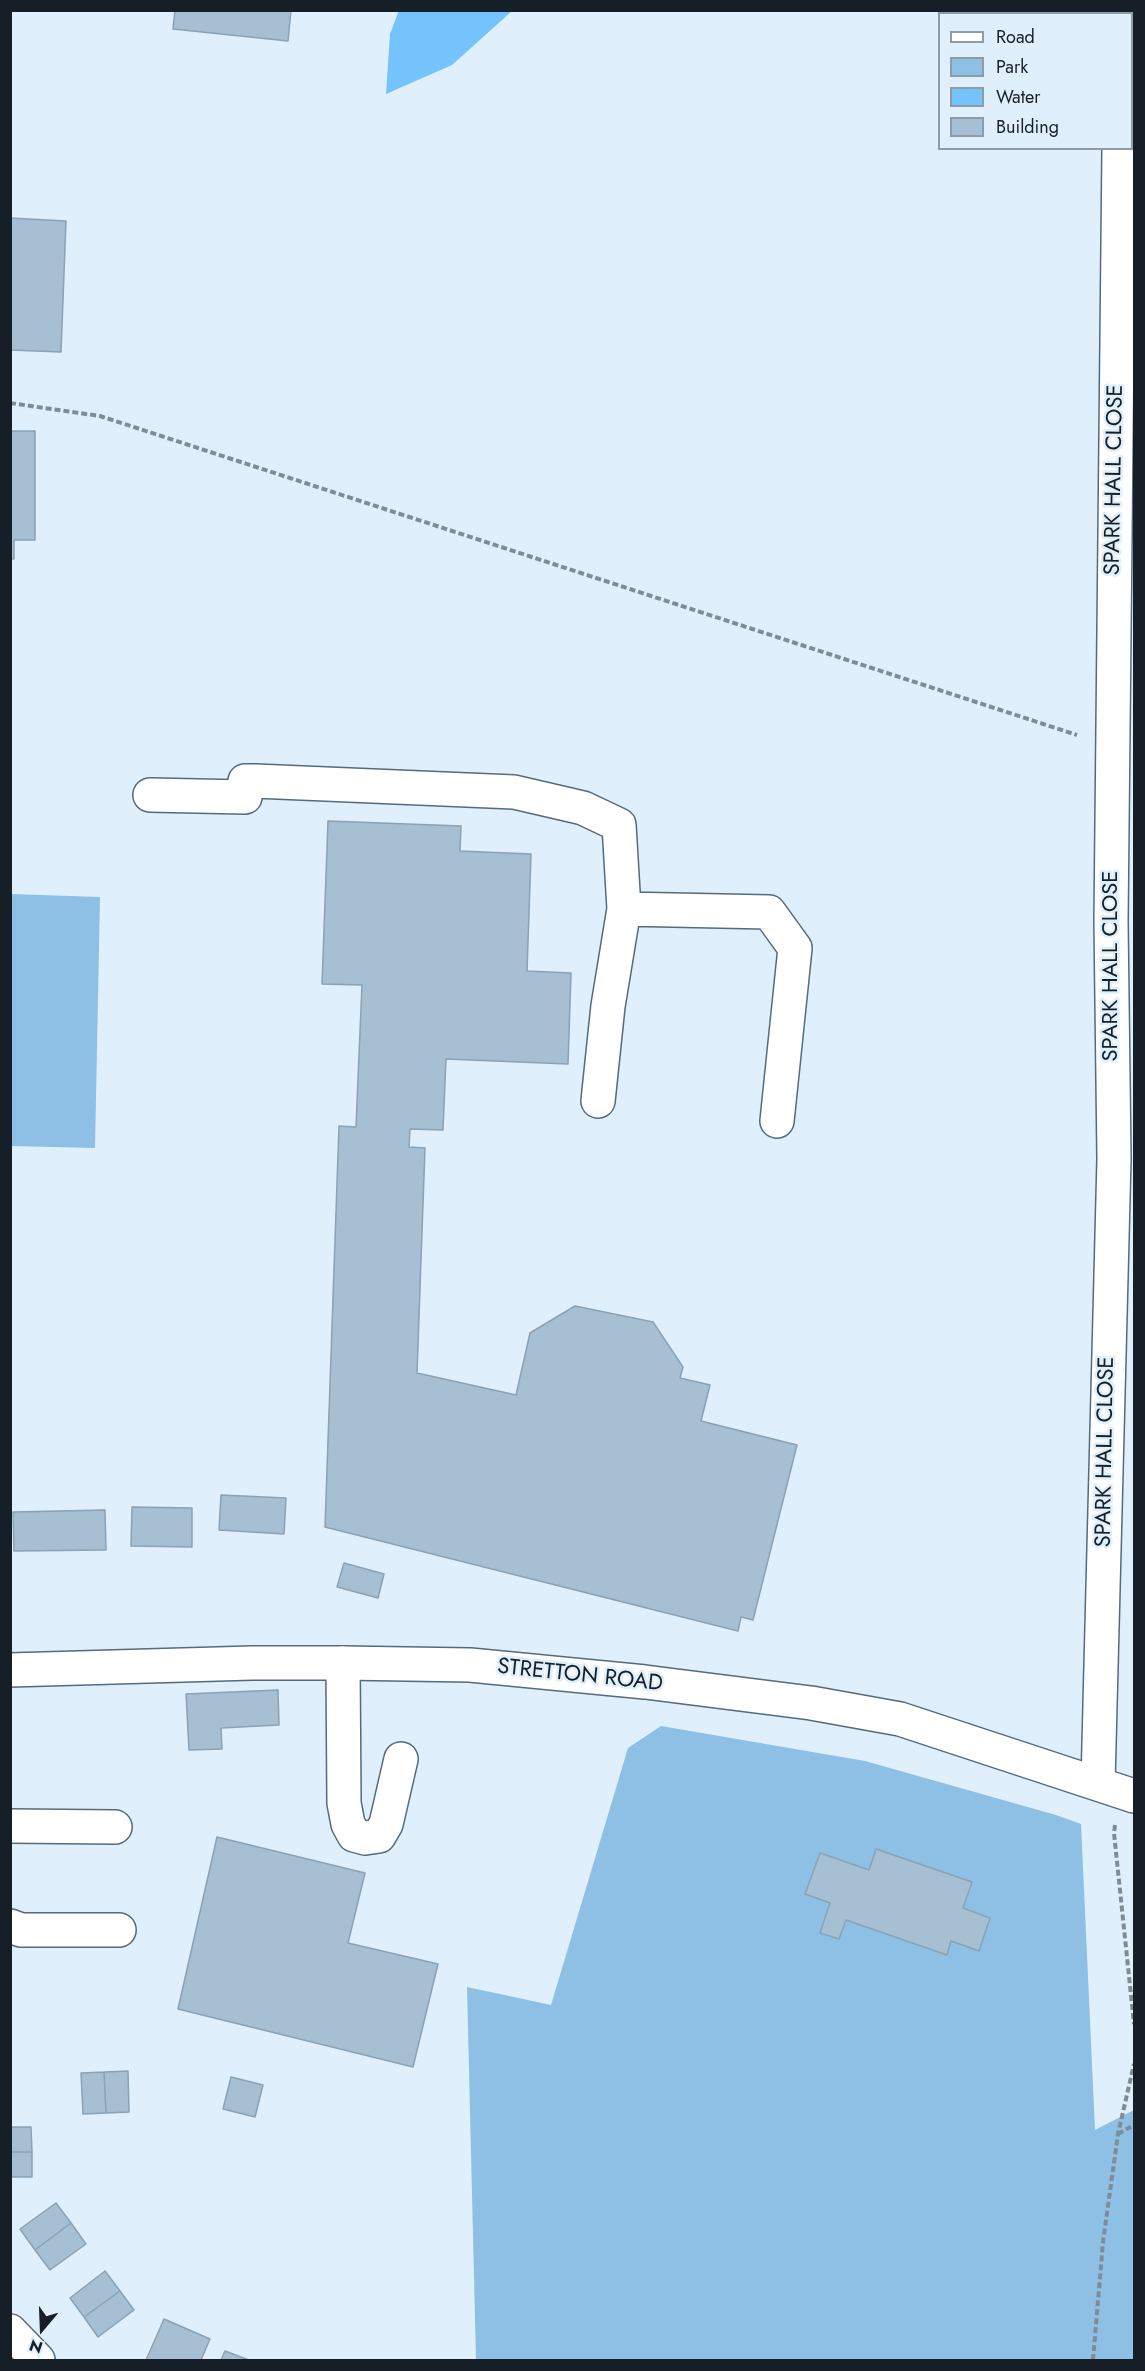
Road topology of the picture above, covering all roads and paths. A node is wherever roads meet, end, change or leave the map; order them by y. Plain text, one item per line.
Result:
1 (1119, 150) edge
2 (10, 403) edge
3 (1124, 580) edge
4 (1112, 747) junction
5 (150, 795) dead end
6 (624, 909) junction
7 (598, 1101) dead end
8 (777, 1121) dead end
9 (343, 1663) junction
10 (10, 1670) edge
11 (401, 1759) dead end
12 (1119, 1791) edge
13 (10, 1826) edge
14 (115, 1827) dead end
15 (10, 1926) edge
16 (118, 1930) dead end
17 (1134, 2024) edge
18 (1134, 2064) edge
19 (1134, 2125) edge
20 (1118, 2134) junction
21 (10, 2331) edge
22 (38, 2361) edge
23 (1093, 2361) edge

1 - 3 street, SPARK HALL CLOSE
2 - 4 path
3 - 4 street, SPARK HALL CLOSE
4 - 12 street, SPARK HALL CLOSE
5 - 6 street
6 - 7 street
6 - 8 street
9 - 10 street, STRETTON ROAD
9 - 11 street
9 - 12 street, STRETTON ROAD
12 - 17 path
13 - 14 street
15 - 16 street
18 - 20 path
19 - 20 path
20 - 23 path
21 - 22 street

